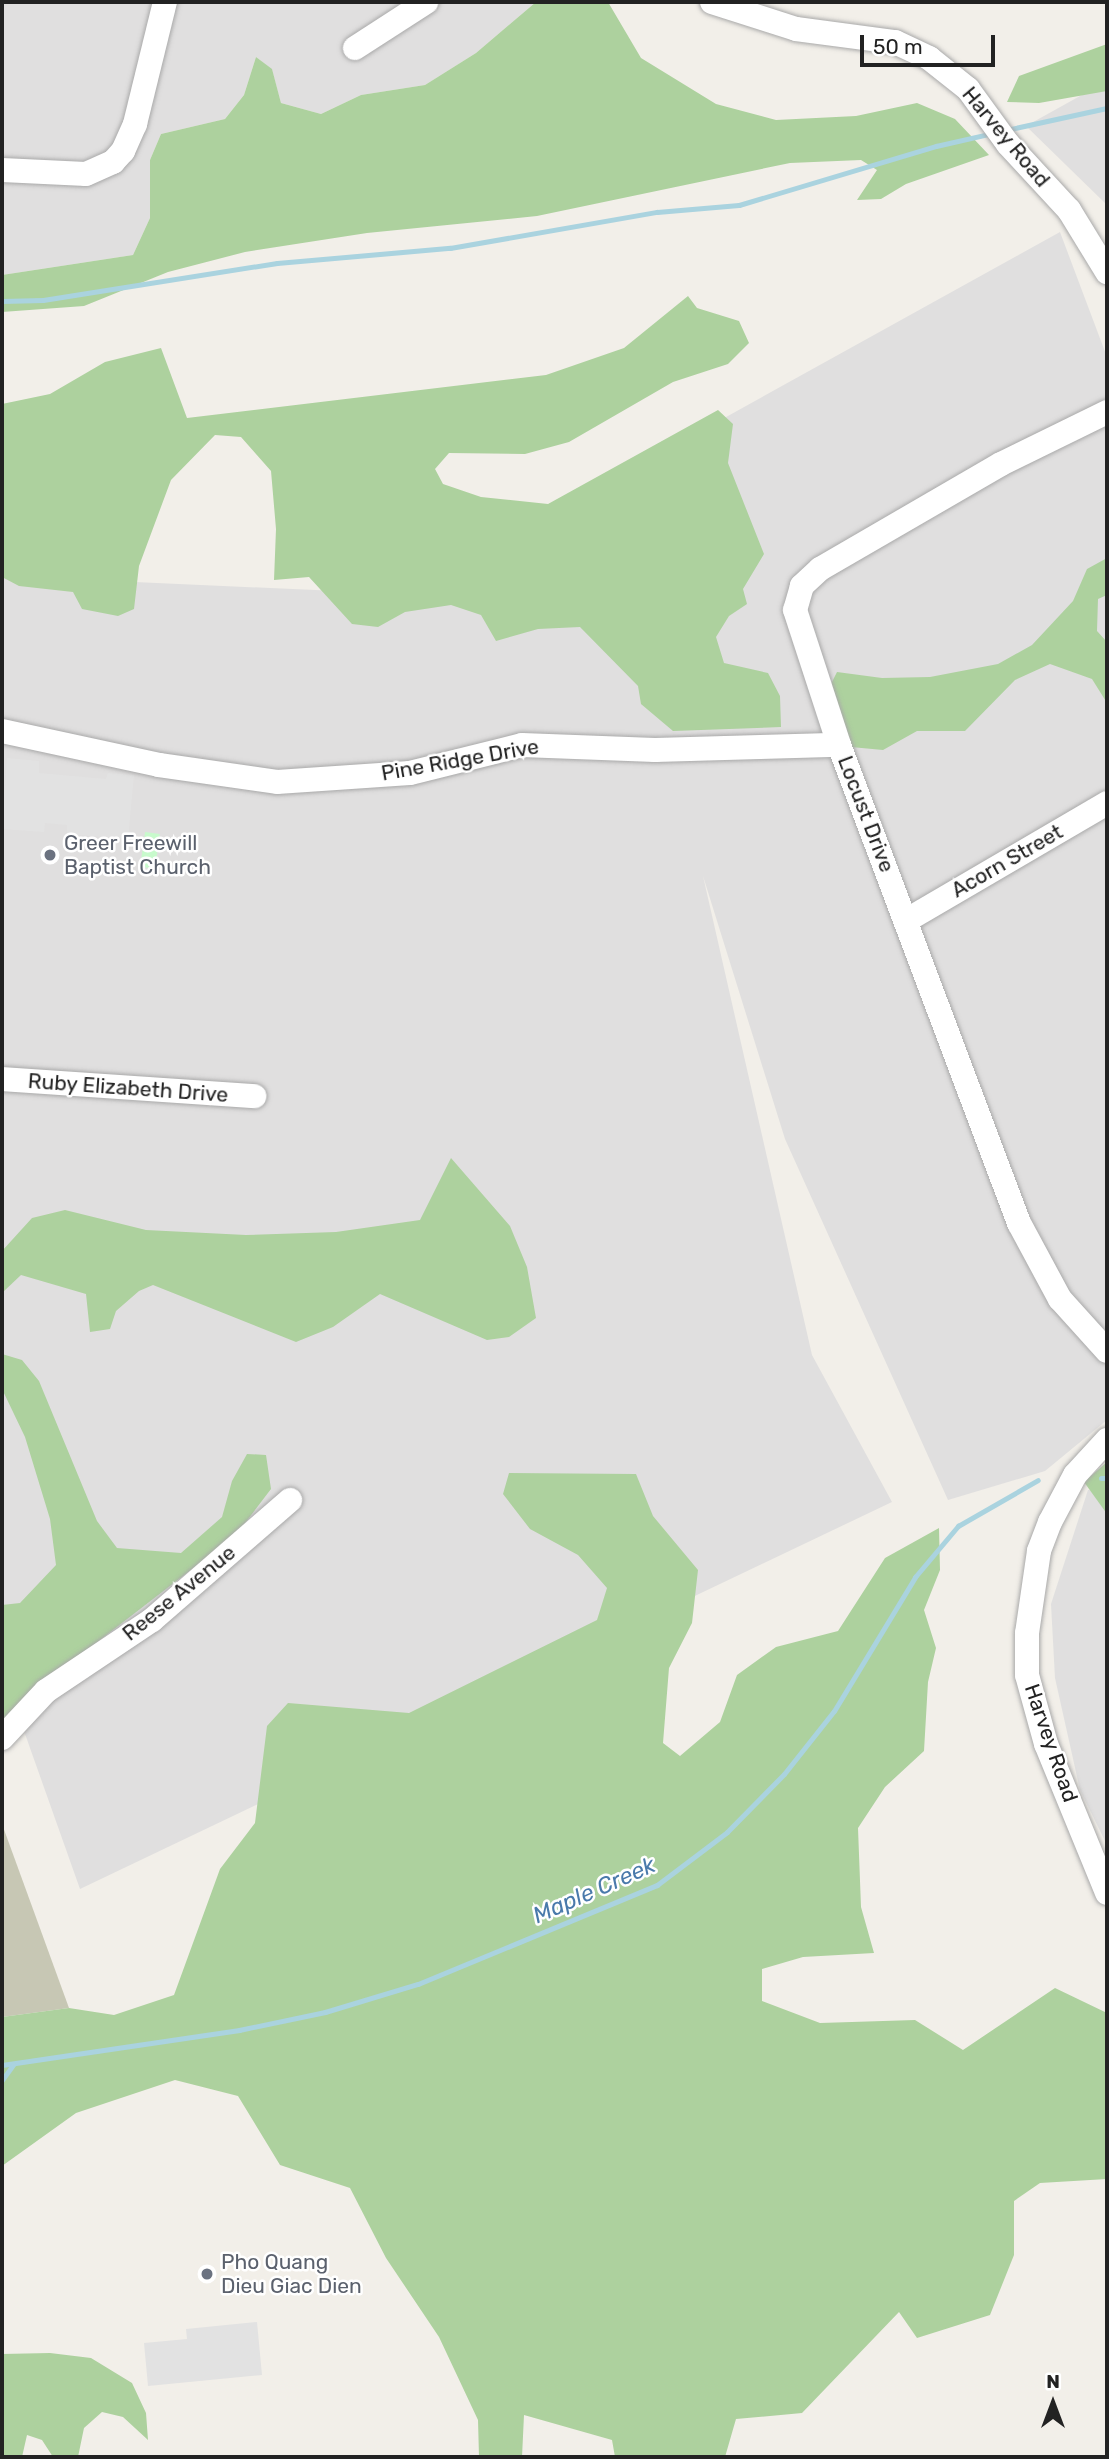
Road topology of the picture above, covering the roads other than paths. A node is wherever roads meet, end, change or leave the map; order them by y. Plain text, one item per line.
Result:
1 (165, 2) edge
2 (426, 2) edge
3 (712, 2) edge
4 (355, 48) dead end
5 (2, 170) edge
6 (1107, 272) edge
7 (1107, 412) edge
8 (2, 731) edge
9 (839, 746) junction
10 (1107, 803) edge
11 (907, 920) junction
12 (2, 1079) edge
13 (254, 1096) dead end
14 (1107, 1351) edge
15 (1107, 1440) edge
16 (290, 1500) dead end
17 (2, 1738) edge
18 (1107, 1893) edge

1 - 5 street
2 - 4 street
3 - 6 street, Harvey Road
7 - 9 street, Locust Drive
8 - 9 street, Pine Ridge Drive
9 - 11 street, Locust Drive
10 - 11 street, Acorn Street
11 - 14 street, Locust Drive
12 - 13 street, Ruby Elizabeth Drive
15 - 18 street, Harvey Road
16 - 17 street, Reese Avenue

